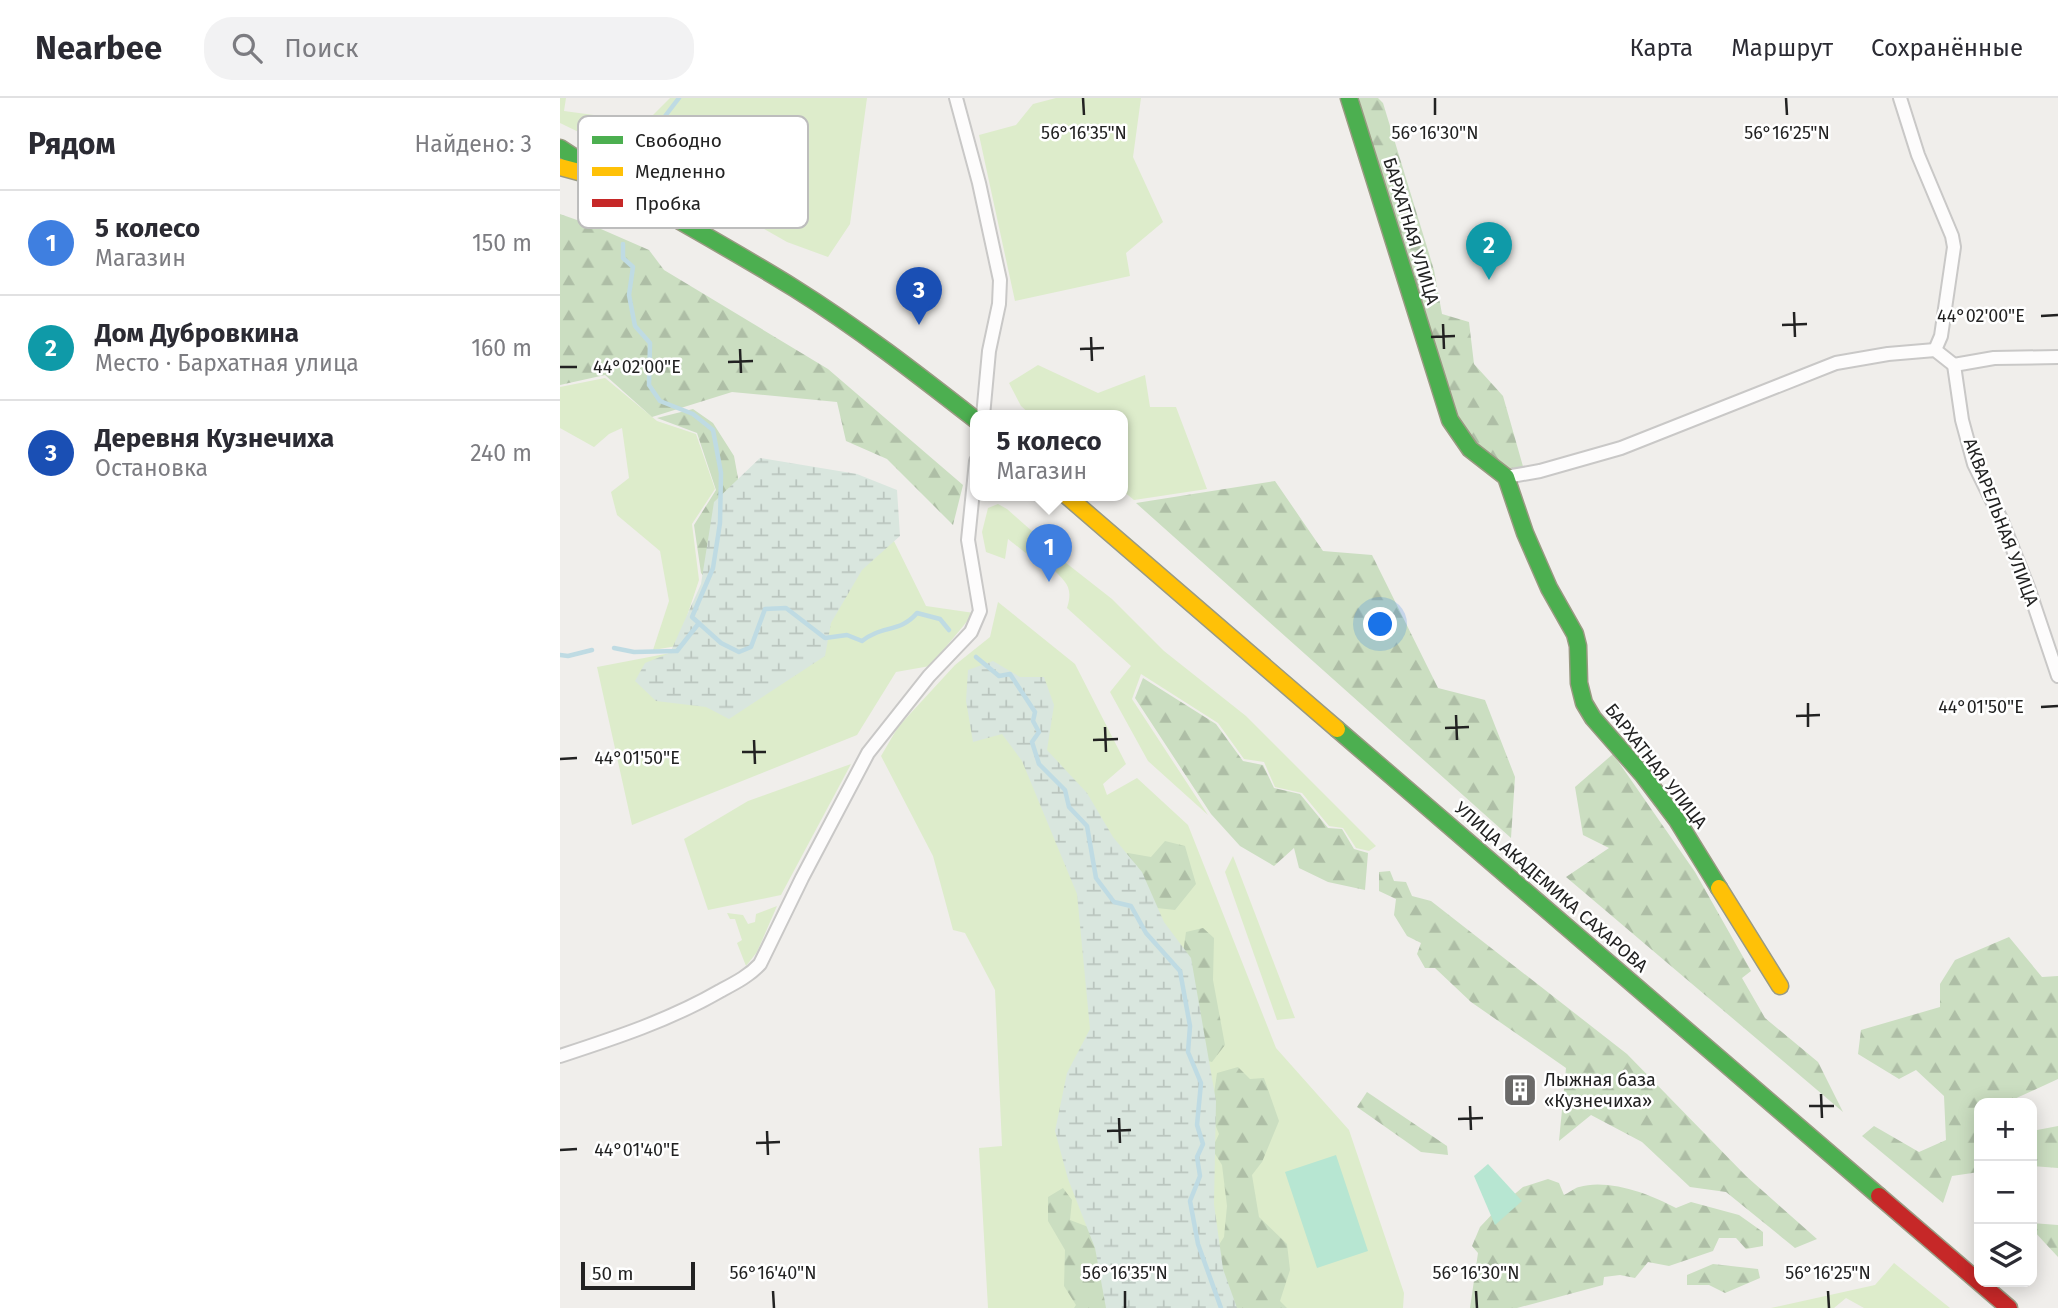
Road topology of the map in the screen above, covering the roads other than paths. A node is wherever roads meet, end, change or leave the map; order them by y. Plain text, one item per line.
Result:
1 (956, 98) edge
2 (1349, 98) edge
3 (1900, 98) edge
4 (560, 148) edge
5 (578, 161) edge
6 (560, 167) edge
7 (578, 172) edge
8 (692, 228) edge
9 (1935, 350) junction
10 (2058, 356) edge
11 (1954, 365) junction
12 (984, 410) edge
13 (970, 417) edge
14 (1506, 477) junction
15 (971, 501) edge
16 (1073, 501) edge
17 (2058, 676) edge
18 (1780, 986) dead end
19 (560, 1056) edge
20 (2009, 1308) edge

1 - 12 street
2 - 14 main road, БАРХАТНАЯ УЛИЦА
3 - 9 street
4 - 5 main road
6 - 7 main road
8 - 13 main road
9 - 11 street
9 - 14 street
10 - 11 street
11 - 17 street, АКВАРЕЛЬНАЯ УЛИЦА
14 - 18 main road, БАРХАТНАЯ УЛИЦА
15 - 19 street
16 - 20 main road, УЛИЦА АКАДЕМИКА САХАРОВА

